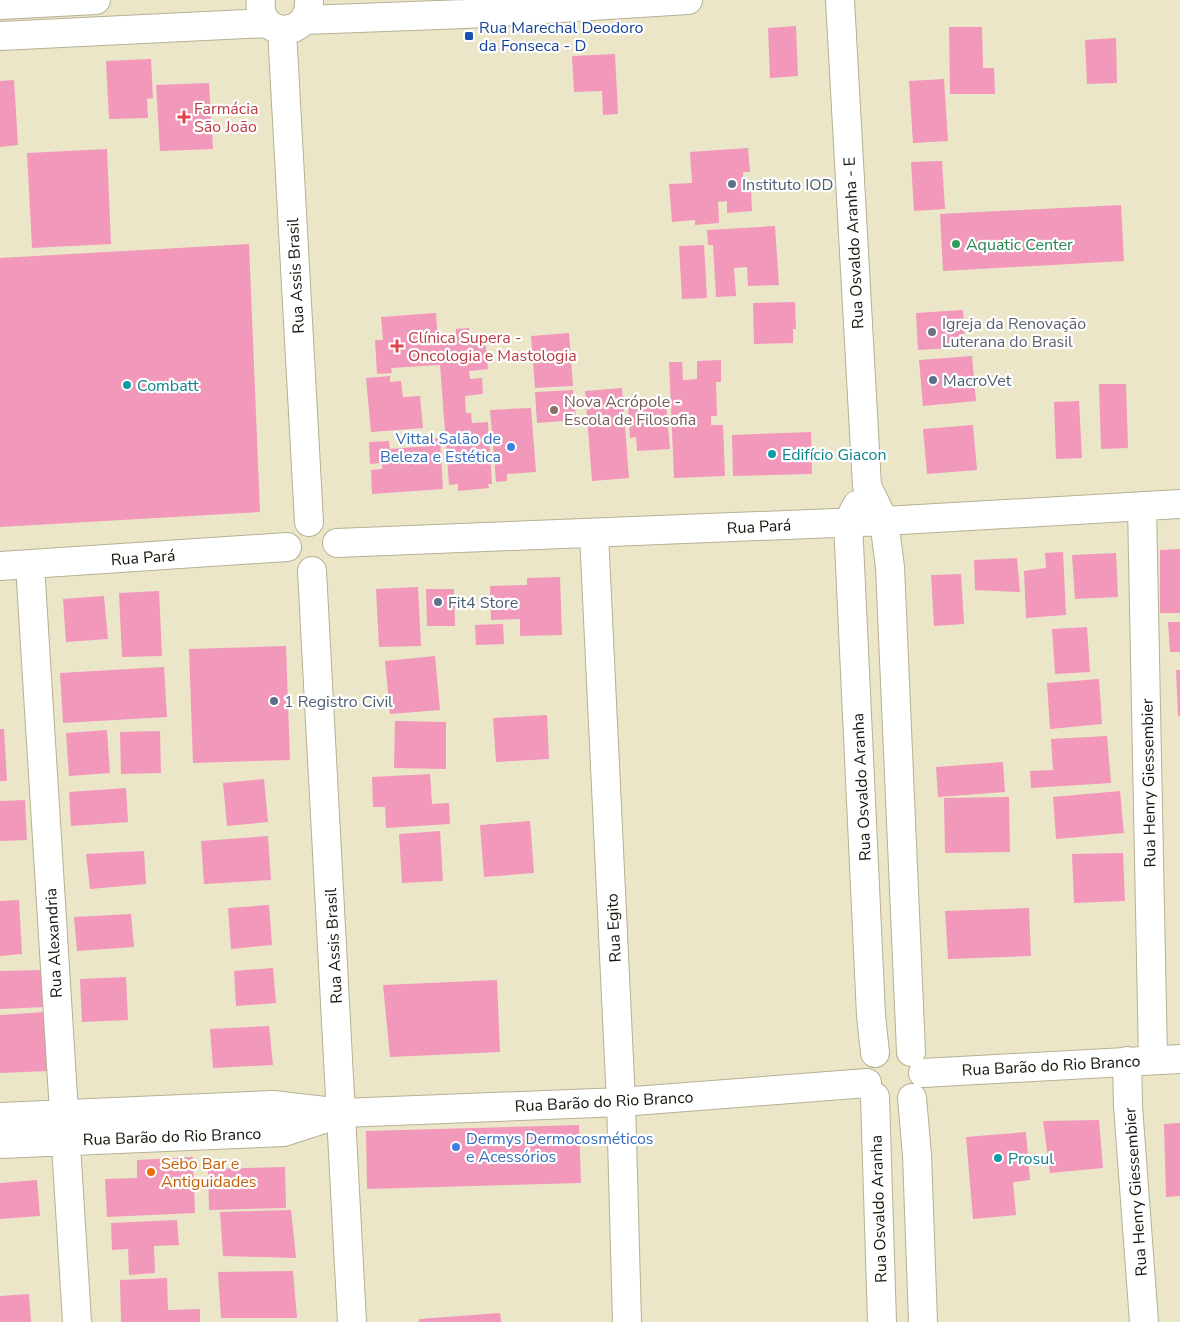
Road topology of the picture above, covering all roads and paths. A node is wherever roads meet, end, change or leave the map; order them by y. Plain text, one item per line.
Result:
1 (96, 0) edge
2 (688, 0) edge
3 (840, 0) edge
4 (578, 3) edge
5 (8, 5) edge
6 (285, 15) edge
7 (9, 36) edge
8 (867, 486) junction
9 (1180, 504) edge
10 (1142, 506) junction
11 (884, 521) junction
12 (309, 522) junction
13 (848, 522) junction
14 (594, 534) junction
15 (337, 543) junction
16 (287, 547) junction
17 (30, 565) junction
18 (0, 566) edge
19 (312, 571) junction
20 (894, 654) junction
21 (856, 656) junction
22 (861, 786) junction
23 (899, 786) junction
24 (907, 930) junction
25 (868, 931) junction
26 (876, 1053) junction
27 (1180, 1058) edge
28 (1140, 1061) junction
29 (917, 1062) junction
30 (871, 1090) junction
31 (912, 1098) junction
32 (621, 1102) junction
33 (64, 1113) junction
34 (342, 1113) junction
35 (0, 1117) edge
36 (66, 1141) junction
37 (0, 1144) edge
38 (77, 1322) edge
39 (352, 1322) edge
40 (627, 1322) edge
41 (882, 1322) edge
42 (923, 1322) edge
43 (1144, 1322) edge

1 - 5 street
2 - 4 street
3 - 8 street, Rua Osvaldo Aranha - E
4 - 6 street
5 - 7 street
6 - 7 street
6 - 12 street, Rua Assis Brasil
8 - 11 street, Rua Osvaldo Aranha - E
8 - 13 street
9 - 10 street, Rua Pará
10 - 11 street, Rua Pará
10 - 28 street, Rua Henry Giessembier
11 - 13 street, Rua Pará
11 - 20 street
12 - 15 street
12 - 16 street
13 - 14 street, Rua Pará
13 - 21 street, Rua Osvaldo Aranha
14 - 15 street, Rua Pará
14 - 32 street, Rua Egito
15 - 19 street
16 - 17 street, Rua Pará
16 - 19 street
17 - 18 street, Rua Pará
17 - 33 street, Rua Alexandria
19 - 34 street, Rua Assis Brasil
20 - 21 street
20 - 23 street
21 - 22 street, Rua Osvaldo Aranha
22 - 23 street
22 - 25 street, Rua Osvaldo Aranha
23 - 24 street
24 - 25 street
24 - 29 street
25 - 26 street, Rua Osvaldo Aranha
26 - 29 street
26 - 30 street
27 - 28 street, Rua Barão do Rio Branco
28 - 29 street, Rua Barão do Rio Branco
28 - 43 street, Rua Henry Giessembier
29 - 31 street
30 - 31 street
30 - 32 street, Rua Barão do Rio Branco
30 - 41 street, Rua Osvaldo Aranha
31 - 42 street
32 - 34 street, Rua Barão do Rio Branco
32 - 40 street, Rua Egito
33 - 34 street, Rua Barão do Rio Branco
33 - 35 street, Rua Barão do Rio Branco
33 - 36 street, Rua Alexandria
34 - 36 street, Rua Barão do Rio Branco
34 - 39 street, Rua Assis Brasil
36 - 37 street, Rua Barão do Rio Branco
36 - 38 street, Rua Alexandria

